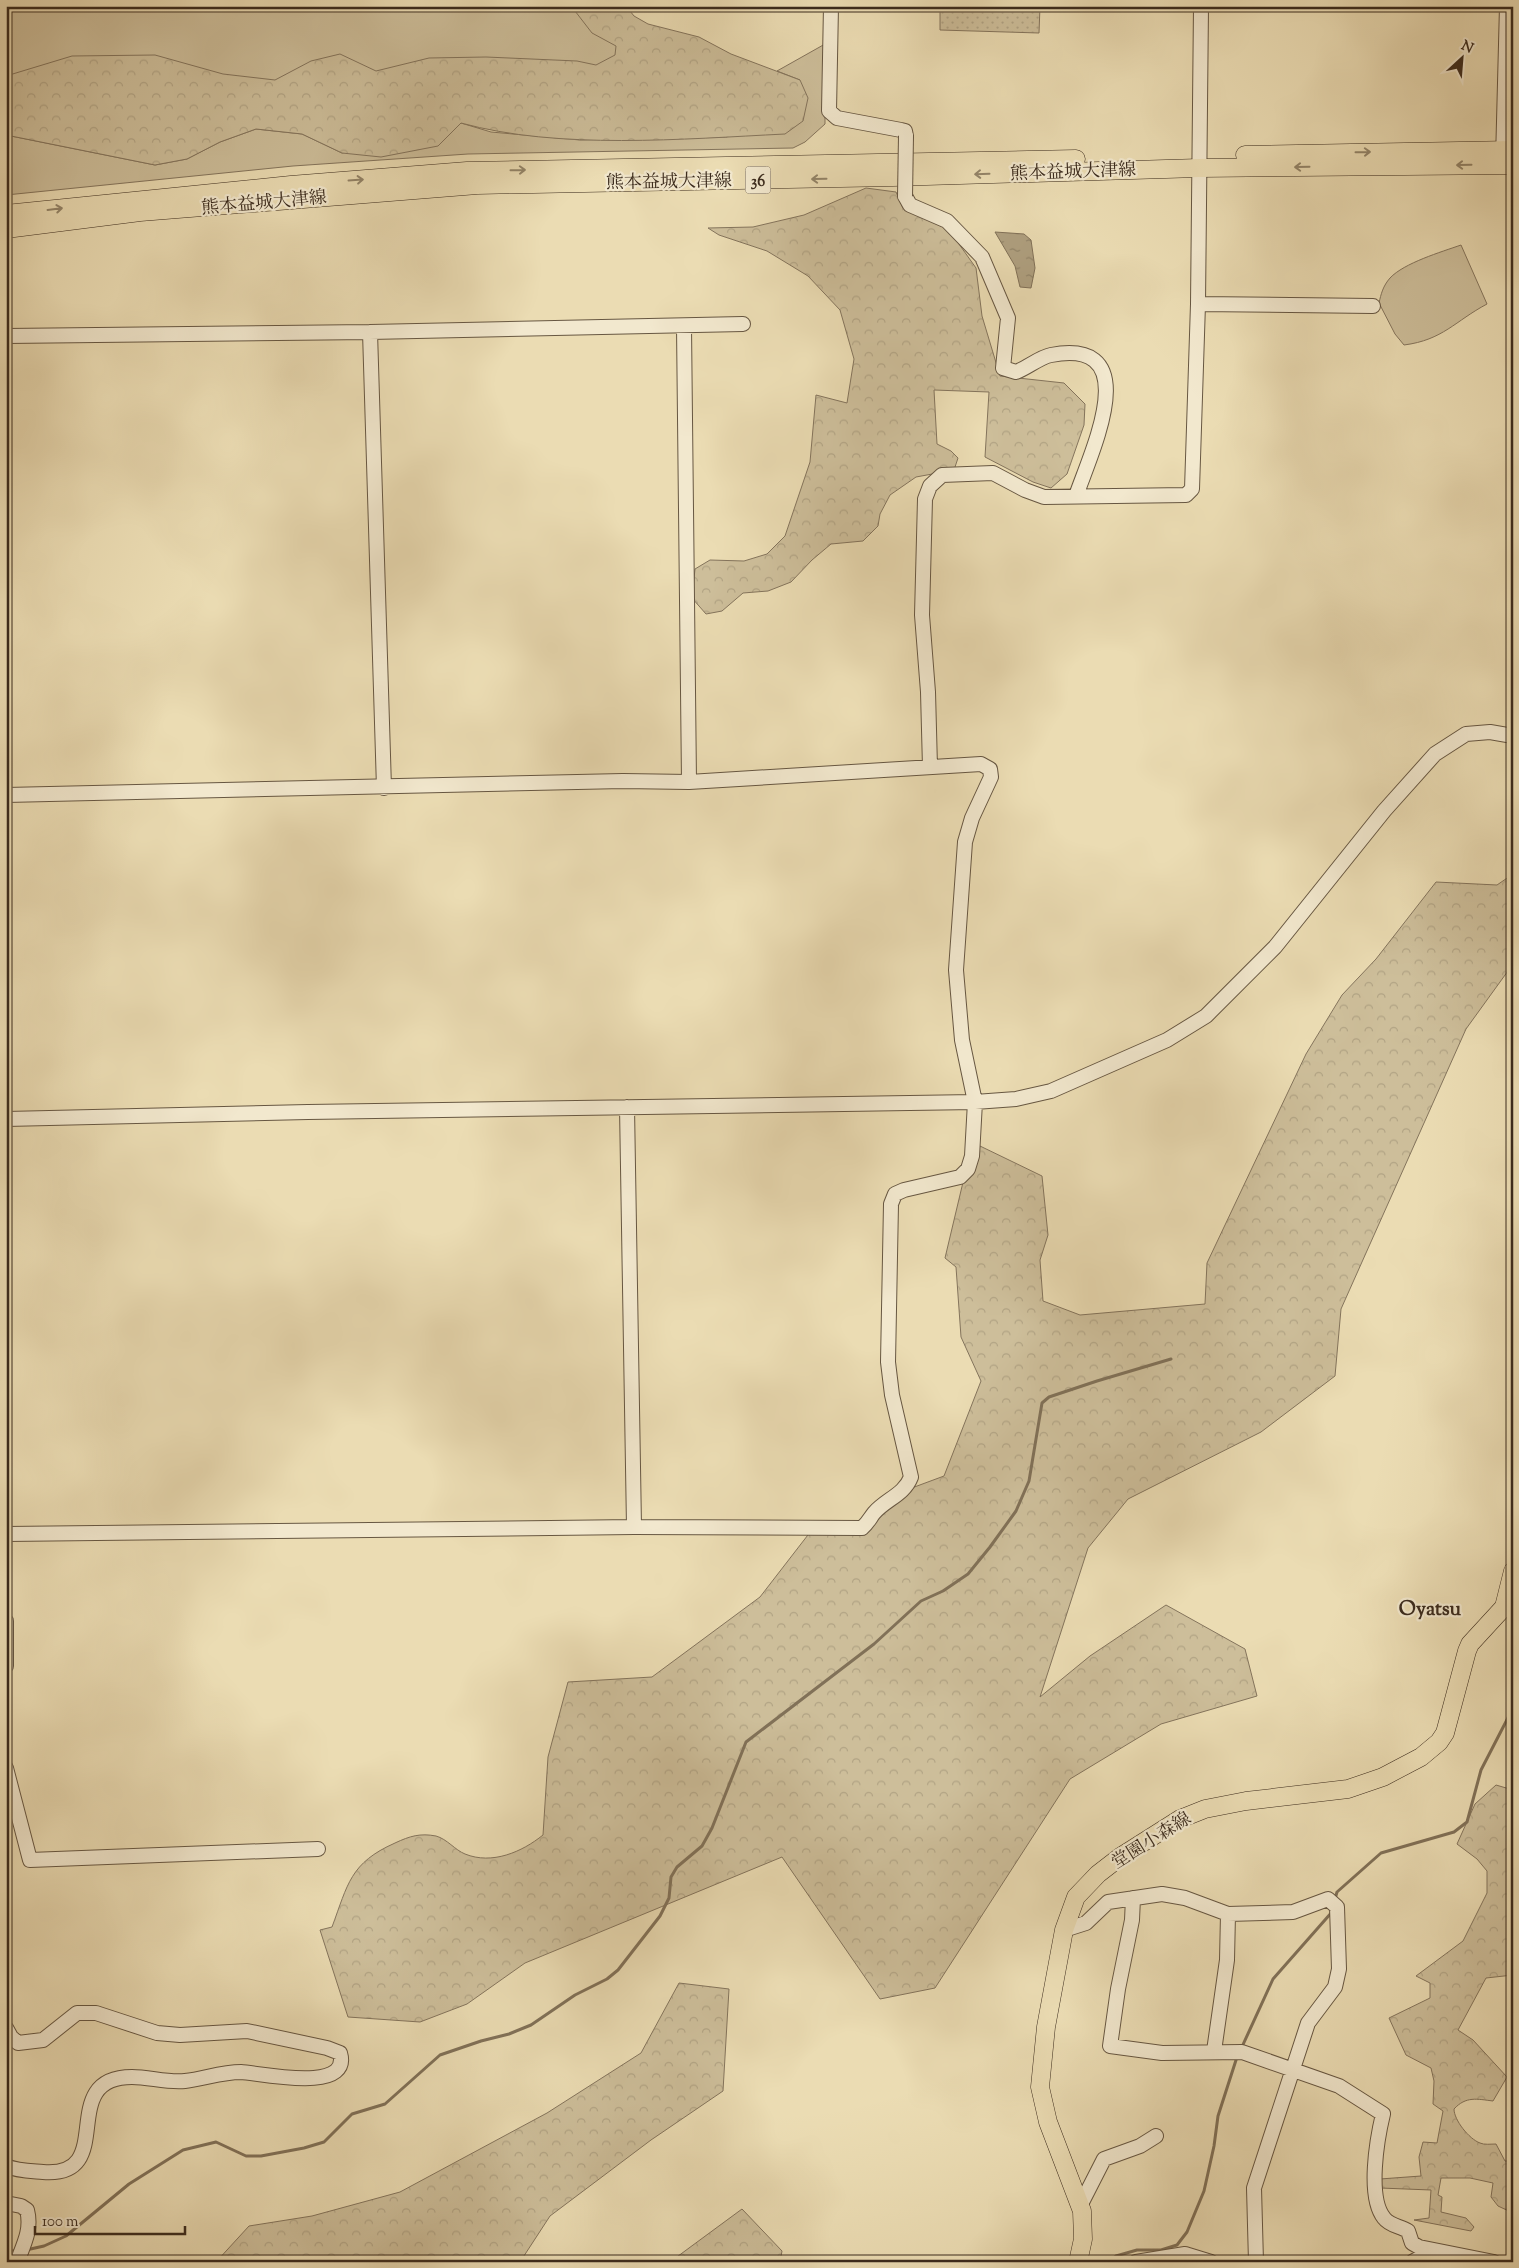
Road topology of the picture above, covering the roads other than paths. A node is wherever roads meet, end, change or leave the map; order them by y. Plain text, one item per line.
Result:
1 (831, 6) edge
2 (1201, 6) edge
3 (1507, 6) edge
4 (1507, 160) edge
5 (1199, 162) junction
6 (6, 214) edge
7 (6, 229) edge
8 (1198, 304) junction
9 (1373, 306) dead end
10 (742, 324) dead end
11 (684, 327) junction
12 (370, 332) junction
13 (6, 336) edge
14 (1076, 496) junction
15 (1513, 736) edge
16 (930, 767) junction
17 (689, 782) junction
18 (384, 788) junction
19 (6, 794) edge
20 (975, 1102) junction
21 (627, 1107) junction
22 (6, 1119) edge
23 (634, 1527) junction
24 (6, 1534) edge
25 (1513, 1571) edge
26 (6, 1621) edge
27 (6, 1666) edge
28 (6, 1768) edge
29 (318, 1849) dead end
30 (1133, 1898) junction
31 (1228, 1914) junction
32 (1064, 1930) junction
33 (6, 2028) edge
34 (1214, 2052) junction
35 (1292, 2069) junction
36 (1156, 2136) dead end
37 (6, 2166) edge
38 (6, 2203) edge
39 (1080, 2206) junction
40 (1439, 2252) junction
41 (17, 2262) edge
42 (1078, 2262) edge
43 (1136, 2262) edge
44 (1211, 2262) edge
45 (1256, 2262) edge
46 (1412, 2262) edge
47 (1494, 2262) edge

1 - 14 street, bridge
2 - 5 street
3 - 4 street
4 - 5 main road, 熊本益城大津線 / 36
6 -> 5 main road, 熊本益城大津線 / 36
5 -> 7 main road, 熊本益城大津線 / 36
5 - 8 street
8 - 9 street
8 - 14 street
10 - 11 street
11 - 12 street
11 - 17 street
12 - 13 street
12 - 18 street
14 - 16 street
15 - 20 street
16 - 17 street
16 - 20 street
17 - 18 street
18 - 19 street
20 - 21 street
20 - 23 street
21 - 22 street
21 - 23 street
23 - 24 street
25 - 32 main road, 堂園小森線
26 - 27 street
28 - 29 street
30 - 31 street
30 - 32 street
30 - 34 street
31 - 34 street
31 - 35 street
32 - 39 main road, 堂園小森線
33 - 37 street
34 - 35 street
35 - 40 street
35 - 45 street
36 - 39 street
38 - 41 street
39 - 42 main road, 堂園小森線
40 - 46 street
40 - 47 street
43 - 44 street

